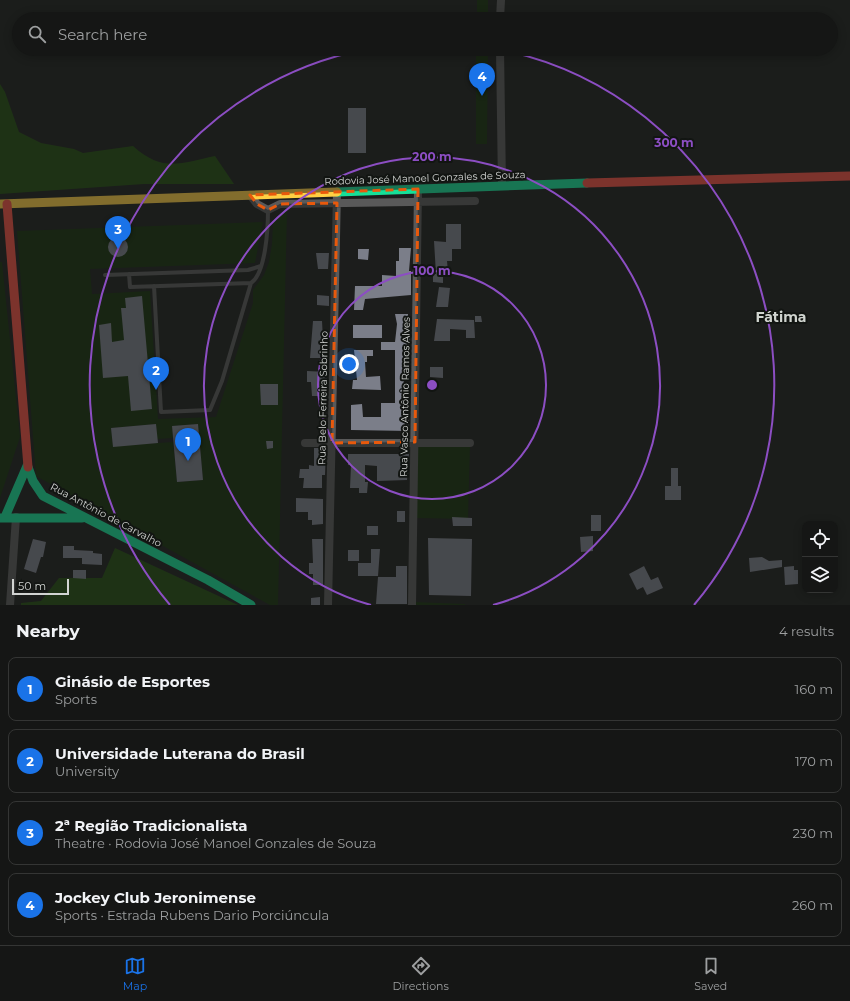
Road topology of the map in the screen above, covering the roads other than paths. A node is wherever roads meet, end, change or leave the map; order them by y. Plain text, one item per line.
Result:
1 (501, 0) edge
2 (500, 12) edge
3 (500, 56) edge
4 (850, 176) edge
5 (502, 186) junction
6 (418, 189) junction
7 (337, 192) junction
8 (287, 194) junction
9 (250, 195) junction
10 (475, 201) dead end
11 (418, 202) junction
12 (337, 203) junction
13 (4, 204) edge
14 (280, 204) junction
15 (268, 210) junction
16 (261, 266) junction
17 (129, 274) junction
18 (105, 275) dead end
19 (251, 283) junction
20 (154, 286) junction
21 (415, 442) junction
22 (305, 443) dead end
23 (332, 443) junction
24 (470, 443) dead end
25 (27, 466) junction
26 (3, 517) edge
27 (16, 517) junction
28 (85, 518) junction
29 (10, 605) edge
30 (251, 605) edge
31 (328, 605) edge
32 (412, 605) edge

1 - 2 street
3 - 5 street
4 - 5 main road, Rodovia José Manoel Gonzales de Souza
5 - 6 main road, Rodovia José Manoel Gonzales de Souza
6 - 7 main road, Rodovia José Manoel Gonzales de Souza
6 - 11 street, Rua Vasco Antônio Ramos Alves
7 - 8 main road, Rodovia José Manoel Gonzales de Souza
7 - 12 street, Rua Belo Ferreira Sobrinho
8 - 9 main road, Rodovia José Manoel Gonzales de Souza
8 - 14 street
9 - 13 main road, Rodovia José Manoel Gonzales de Souza
9 - 15 street
10 - 11 street
11 - 12 street
11 - 21 street, Rua Vasco Antônio Ramos Alves
12 - 14 street
12 - 23 street, Rua Belo Ferreira Sobrinho
13 - 25 main road, Rua Antônio de Carvalho
14 - 15 street
15 - 16 lane
16 - 17 lane
16 - 19 lane
17 - 18 lane
17 - 20 lane
19 - 20 lane
19 - 20 lane
21 - 23 street
21 - 24 street
21 - 32 street, Rua Vasco Antônio Ramos Alves
22 - 23 street
23 - 31 street, Rua Belo Ferreira Sobrinho
25 - 26 main road
25 - 28 main road, Rua Antônio de Carvalho
26 - 27 main road
27 - 28 main road
27 - 29 street
28 - 30 main road, Rua Antônio de Carvalho

